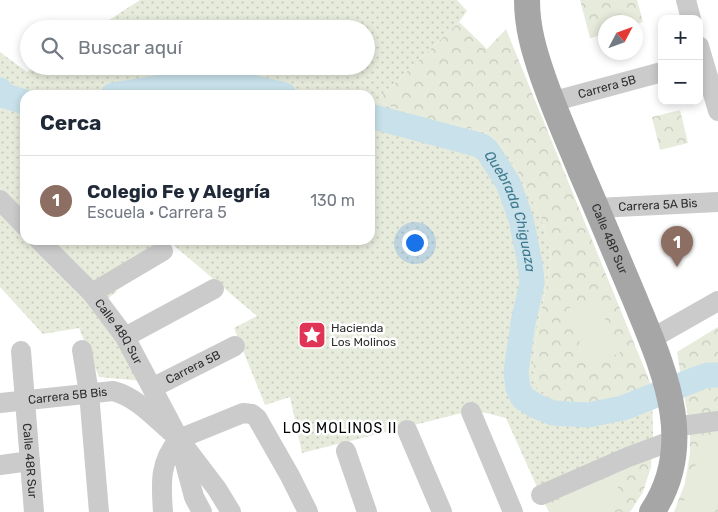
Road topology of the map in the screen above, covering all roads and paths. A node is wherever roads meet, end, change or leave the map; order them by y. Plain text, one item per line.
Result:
1 (527, 0) edge
2 (686, 0) edge
3 (691, 15) edge
4 (705, 56) edge
5 (658, 73) edge
6 (551, 102) junction
7 (718, 111) edge
8 (0, 200) edge
9 (718, 202) edge
10 (597, 208) junction
11 (20, 221) edge
12 (44, 245) edge
13 (163, 251) dead end
14 (214, 289) dead end
15 (92, 293) junction
16 (718, 301) edge
17 (125, 337) junction
18 (651, 339) junction
19 (235, 346) dead end
20 (82, 350) dead end
21 (21, 351) dead end
22 (152, 388) junction
23 (89, 393) junction
24 (25, 401) junction
25 (0, 403) edge
26 (471, 412) dead end
27 (718, 421) edge
28 (674, 425) junction
29 (407, 430) dead end
30 (179, 439) junction
31 (346, 451) dead end
32 (30, 461) junction
33 (0, 465) edge
34 (161, 484) junction
35 (541, 495) dead end
36 (364, 511) edge
37 (34, 512) edge
38 (99, 512) edge
39 (163, 512) edge
40 (176, 512) edge
41 (202, 512) edge
42 (231, 512) edge
43 (308, 512) edge
44 (442, 512) edge
45 (513, 512) edge
46 (652, 512) edge

1 - 6 main road, Calle 48P Sur
2 - 3 street
4 - 7 street
5 - 6 street, Carrera 5B
6 - 10 main road, Calle 48P Sur
8 - 11 street
9 - 10 street, Carrera 5A Bis
10 - 18 main road, Calle 48P Sur
12 - 15 street, Calle 48Q Sur
13 - 15 street
14 - 17 street
15 - 17 street, Calle 48Q Sur
16 - 18 street
17 - 22 street, Calle 48Q Sur
18 - 28 main road, Calle 48P Sur
19 - 22 street, Carrera 5B
20 - 23 street
21 - 24 street, Calle 48R Sur
22 - 30 street, Calle 48Q Sur
23 - 24 street, Carrera 5B Bis
23 - 30 street, Carrera 5B Bis
23 - 38 street
24 - 25 street, Carrera 5B Bis
24 - 32 street, Calle 48R Sur
26 - 45 street
27 - 28 street
28 - 35 street
28 - 46 main road, Calle 48P Sur
29 - 44 street
30 - 34 street
30 - 41 street, Calle 48Q Sur
30 - 42 street, Calle 48Q Sur
30 - 43 street
31 - 36 street
32 - 33 street
32 - 37 street, Calle 48R Sur
34 - 39 street
34 - 40 street

